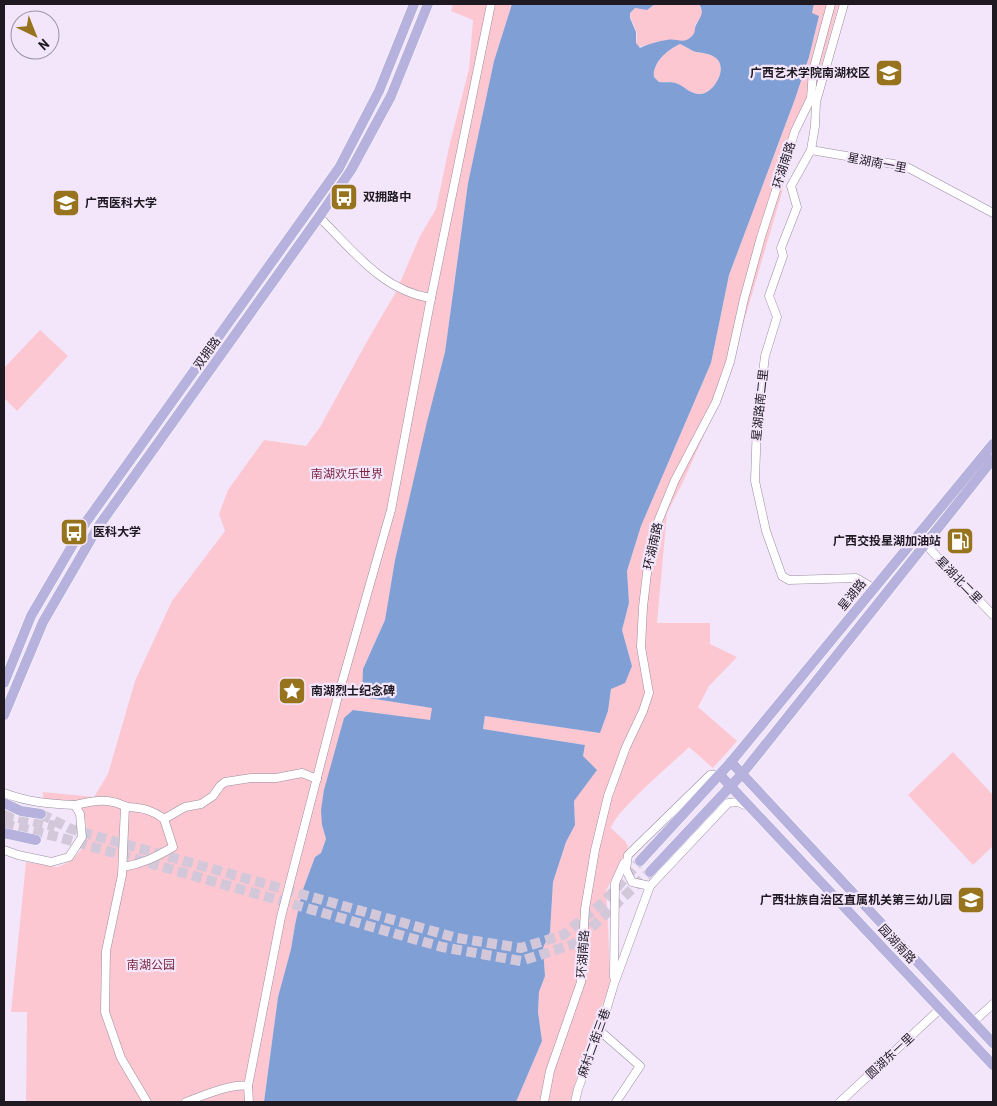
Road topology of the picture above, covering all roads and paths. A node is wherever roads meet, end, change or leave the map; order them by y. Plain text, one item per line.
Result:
1 (414, 4) edge
2 (428, 4) edge
3 (491, 4) edge
4 (831, 4) edge
5 (844, 4) edge
6 (811, 150) junction
7 (993, 213) edge
8 (320, 217) junction
9 (431, 298) junction
10 (993, 444) edge
11 (993, 459) edge
12 (925, 544) junction
13 (873, 588) junction
14 (993, 616) edge
15 (4, 683) edge
16 (4, 715) edge
17 (731, 762) junction
18 (742, 774) junction
19 (720, 775) junction
20 (316, 779) junction
21 (731, 786) junction
22 (4, 793) edge
23 (4, 803) edge
24 (75, 805) junction
25 (125, 807) junction
26 (750, 807) junction
27 (41, 814) tunnel mouth
28 (164, 819) junction
29 (4, 832) edge
30 (36, 840) dead end
31 (4, 850) edge
32 (628, 855) junction
33 (640, 862) tunnel mouth
34 (122, 867) junction
35 (650, 872) tunnel mouth
36 (650, 886) junction
37 (614, 984) junction
38 (993, 1004) edge
39 (940, 1009) junction
40 (973, 1022) junction
41 (600, 1031) junction
42 (993, 1043) edge
43 (993, 1065) edge
44 (248, 1086) junction
45 (147, 1102) edge
46 (186, 1102) edge
47 (249, 1102) edge
48 (544, 1102) edge
49 (576, 1102) edge
50 (616, 1102) edge
51 (840, 1102) edge

1 - 15 main road, 双拥路
2 - 8 main road, 双拥路
3 - 9 street
4 - 48 street, 环湖南路
5 - 6 street, 星湖路南二里
6 - 7 street, 星湖南一里
6 - 13 street, 星湖路南二里
8 - 9 street
8 - 16 main road, 双拥路
9 - 20 street
10 - 13 main road, 星湖路
11 - 12 main road, 星湖路
12 - 14 street, 星湖北二里
12 - 18 main road, 星湖路
13 - 17 main road, 星湖路
17 - 18 main road, 园湖南路
17 - 19 main road, 星湖路
18 - 21 main road, 星湖路
18 - 40 main road, 园湖南路
19 - 21 main road, 园湖南路
19 - 32 street
19 - 33 main road, 星湖路
20 - 28 street
20 - 44 street
21 - 26 main road, 园湖南路
21 - 35 main road, 星湖路
22 - 24 street
23 - 27 main road
24 - 25 street
24 - 31 street
25 - 28 street
25 - 34 street
26 - 36 street
26 - 39 main road, 园湖南路
28 - 34 street
29 - 30 main road
32 - 36 street
32 - 37 street
34 - 45 street
36 - 37 street
37 - 41 street, 麻村二街三巷
38 - 40 street
39 - 43 main road, 园湖南路
39 - 51 street, 圆湖东一里
40 - 42 main road, 园湖南路
41 - 49 street, 麻村二街三巷
41 - 50 street
44 - 46 street
44 - 47 street

